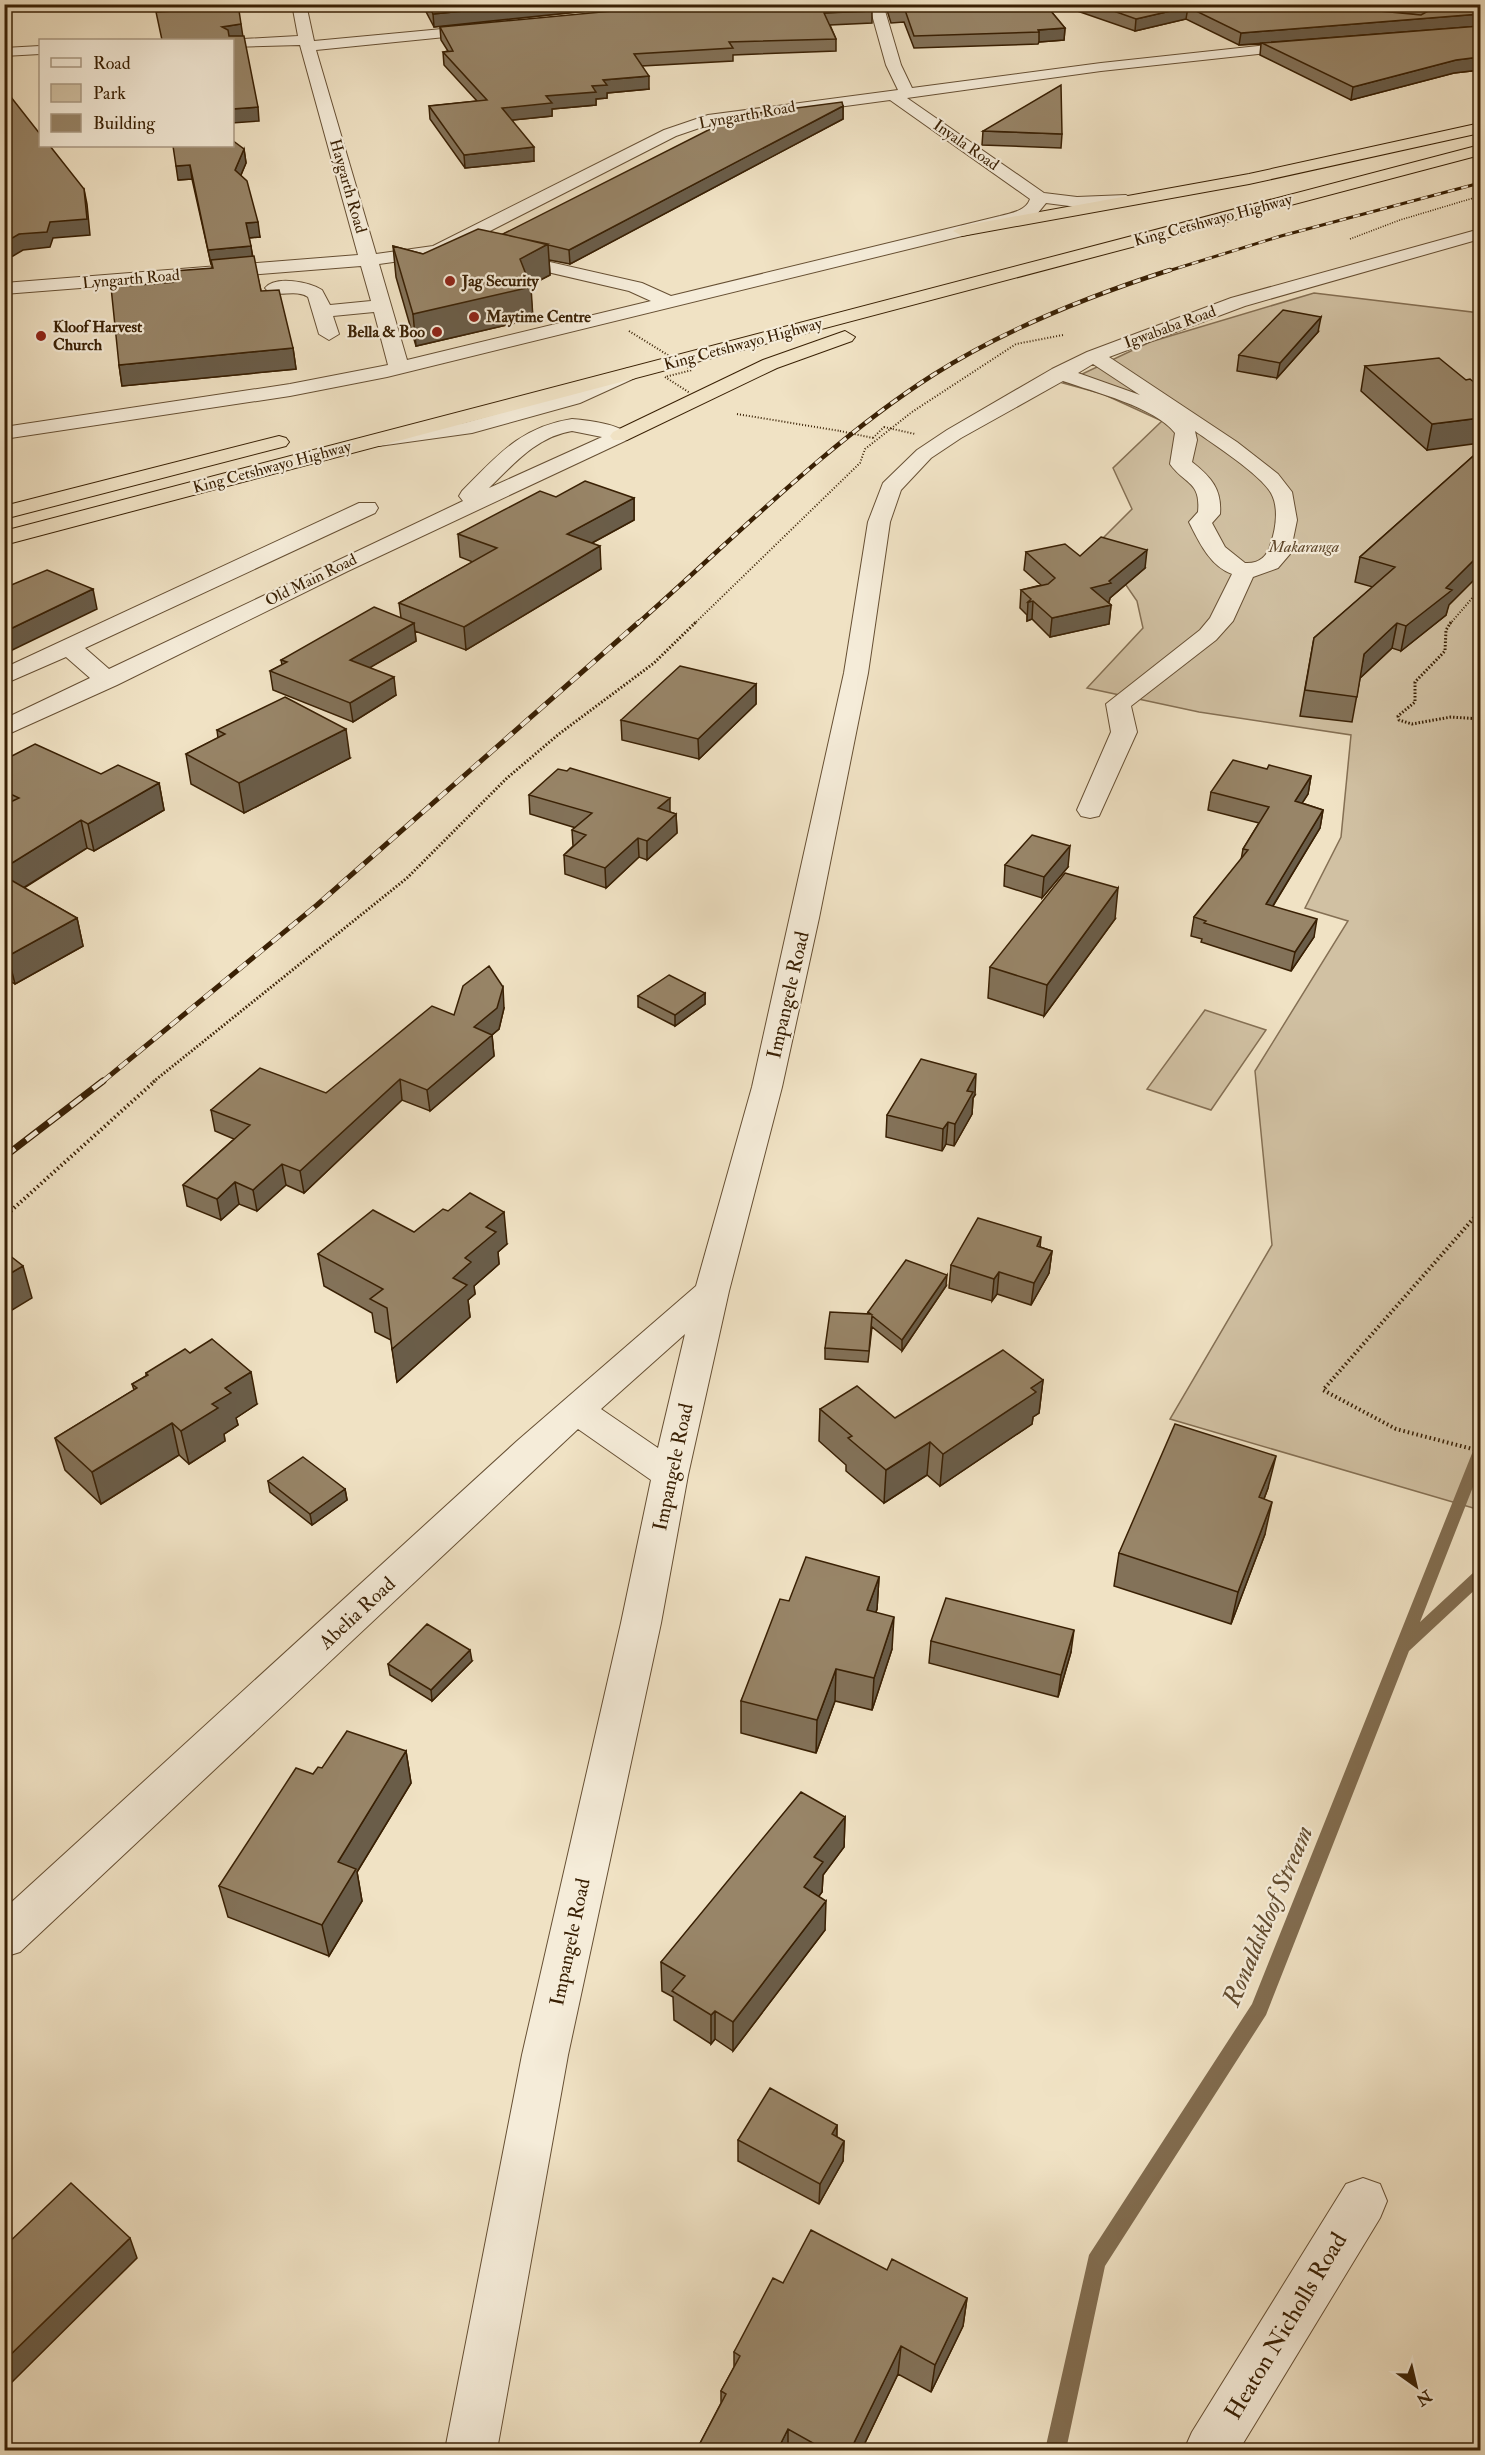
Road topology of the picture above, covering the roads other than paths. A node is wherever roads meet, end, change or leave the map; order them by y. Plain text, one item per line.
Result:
1 (299, 4) edge
2 (876, 4) edge
3 (501, 27) edge
4 (234, 43) edge
5 (306, 43) junction
6 (1323, 44) edge
7 (39, 50) edge
8 (4, 52) edge
9 (900, 93) junction
10 (820, 109) junction
11 (867, 109) dead end
12 (754, 124) edge
13 (1480, 129) edge
14 (700, 138) edge
15 (681, 147) edge
16 (1480, 150) edge
17 (634, 152) junction
18 (663, 157) edge
19 (1039, 197) junction
20 (1126, 200) junction
21 (1164, 213) dead end
22 (1204, 223) junction
23 (962, 231) junction
24 (1480, 234) edge
25 (445, 248) junction
26 (369, 260) junction
27 (376, 284) junction
28 (274, 288) edge
29 (4, 289) edge
30 (671, 303) junction
31 (382, 306) junction
32 (322, 311) junction
33 (329, 334) dead end
34 (1094, 356) junction
35 (399, 368) junction
36 (1059, 373) junction
37 (628, 374) joint
38 (1184, 420) junction
39 (4, 433) edge
40 (620, 436) junction
41 (297, 437) dead end
42 (376, 440) joint
43 (891, 488) joint
44 (367, 508) dead end
45 (4, 513) edge
46 (405, 535) junction
47 (4, 538) edge
48 (1245, 570) junction
49 (69, 647) junction
50 (4, 677) edge
51 (108, 680) junction
52 (4, 729) edge
53 (1090, 810) dead end
54 (712, 1291) junction
55 (576, 1410) junction
56 (670, 1475) junction
57 (4, 1938) edge
58 (1363, 2201) dead end
59 (471, 2451) edge
60 (1210, 2451) edge

1 - 5 street, Haygarth Road
2 - 9 street, Inyala Road
3 - 5 street
4 - 5 street
5 - 26 street, Haygarth Road
6 - 9 street, Lyngarth Road
7 - 8 street
9 - 10 street, Lyngarth Road
9 - 19 street, Inyala Road
10 - 11 street
10 - 12 street
10 - 17 street, Lyngarth Road
13 - 20 highway
13 - 21 highway, King Cetshwayo Highway
14 - 15 street
16 - 22 highway, King Cetshwayo Highway
17 - 18 street
17 - 25 street, Lyngarth Road
19 - 20 street, Inyala Road
19 - 23 street
20 - 23 highway
22 - 37 highway, King Cetshwayo Highway
22 - 40 highway
23 - 30 street
24 - 34 street, Igwababa Road
25 - 26 street, Lyngarth Road
25 - 27 street
25 - 30 street
26 - 27 street, Haygarth Road
26 - 29 street, Lyngarth Road
27 - 31 street, Haygarth Road
28 - 32 street
30 - 35 street
31 - 32 street
31 - 35 street, Haygarth Road
32 - 33 street
34 - 36 street, Igwababa Road
34 - 38 street
35 - 39 street
36 - 38 street
36 - 43 street, Igwababa Road
37 - 42 street
38 - 48 street
38 - 48 street
40 - 46 street, Old Main Road
40 - 46 street
41 - 45 highway, King Cetshwayo Highway
42 - 47 highway, King Cetshwayo Highway
43 - 54 street, Impangele Road
44 - 49 street
46 - 51 street, Old Main Road
48 - 53 street
49 - 50 street
49 - 51 street
51 - 52 street, Old Main Road
54 - 55 street, Abelia Road
54 - 56 street, Impangele Road
55 - 56 street
55 - 57 street, Abelia Road
56 - 59 street, Impangele Road
58 - 60 street, Heaton Nicholls Road

